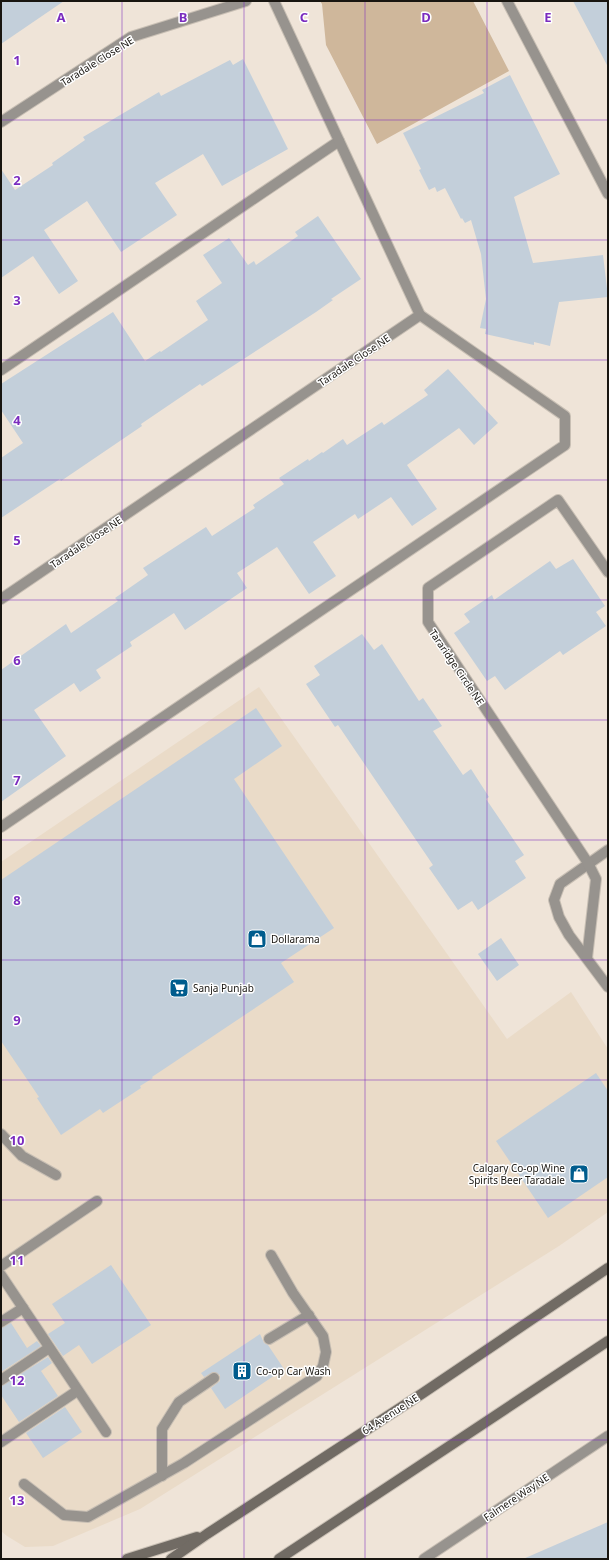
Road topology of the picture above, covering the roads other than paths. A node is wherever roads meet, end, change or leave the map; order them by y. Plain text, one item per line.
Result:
1 (246, 1) edge
2 (274, 1) edge
3 (507, 1) edge
4 (1, 122) edge
5 (339, 141) junction
6 (608, 194) edge
7 (420, 315) junction
8 (1, 370) edge
9 (608, 572) edge
10 (1, 599) edge
11 (1, 827) edge
12 (608, 850) edge
13 (588, 863) junction
14 (587, 958) junction
15 (608, 987) edge
16 (1, 1134) edge
17 (56, 1175) dead end
18 (97, 1200) dead end
19 (271, 1255) dead end
20 (1, 1266) edge
21 (608, 1268) edge
22 (1, 1275) edge
23 (23, 1308) junction
24 (309, 1314) junction
25 (1, 1322) edge
26 (270, 1339) dead end
27 (608, 1341) edge
28 (49, 1348) junction
29 (214, 1378) dead end
30 (1, 1380) edge
31 (77, 1391) junction
32 (106, 1432) dead end
33 (608, 1436) edge
34 (1, 1442) edge
35 (162, 1476) junction
36 (24, 1484) dead end
37 (207, 1534) junction
38 (127, 1559) edge
39 (171, 1559) edge
40 (279, 1559) edge
41 (424, 1559) edge

1 - 4 street, Taradale Close NE
2 - 5 street
3 - 6 street
5 - 7 street
5 - 8 street
7 - 10 street, Taradale Close NE
7 - 11 street
9 - 13 street, Tararidge Circle NE
12 - 13 street
13 - 14 street, Tararidge Circle NE
13 - 14 street
14 - 15 street
16 - 17 street
18 - 20 street
19 - 24 street
21 - 37 main road, 64 Avenue NE
22 - 23 street
23 - 25 street
23 - 28 street
24 - 26 street
24 - 35 street
27 - 40 main road
28 - 30 street
28 - 31 street
29 - 35 street
31 - 32 street
31 - 34 street
33 - 41 street, Falmere Way NE
35 - 36 street
37 - 38 main road
37 - 39 main road, 64 Avenue NE

